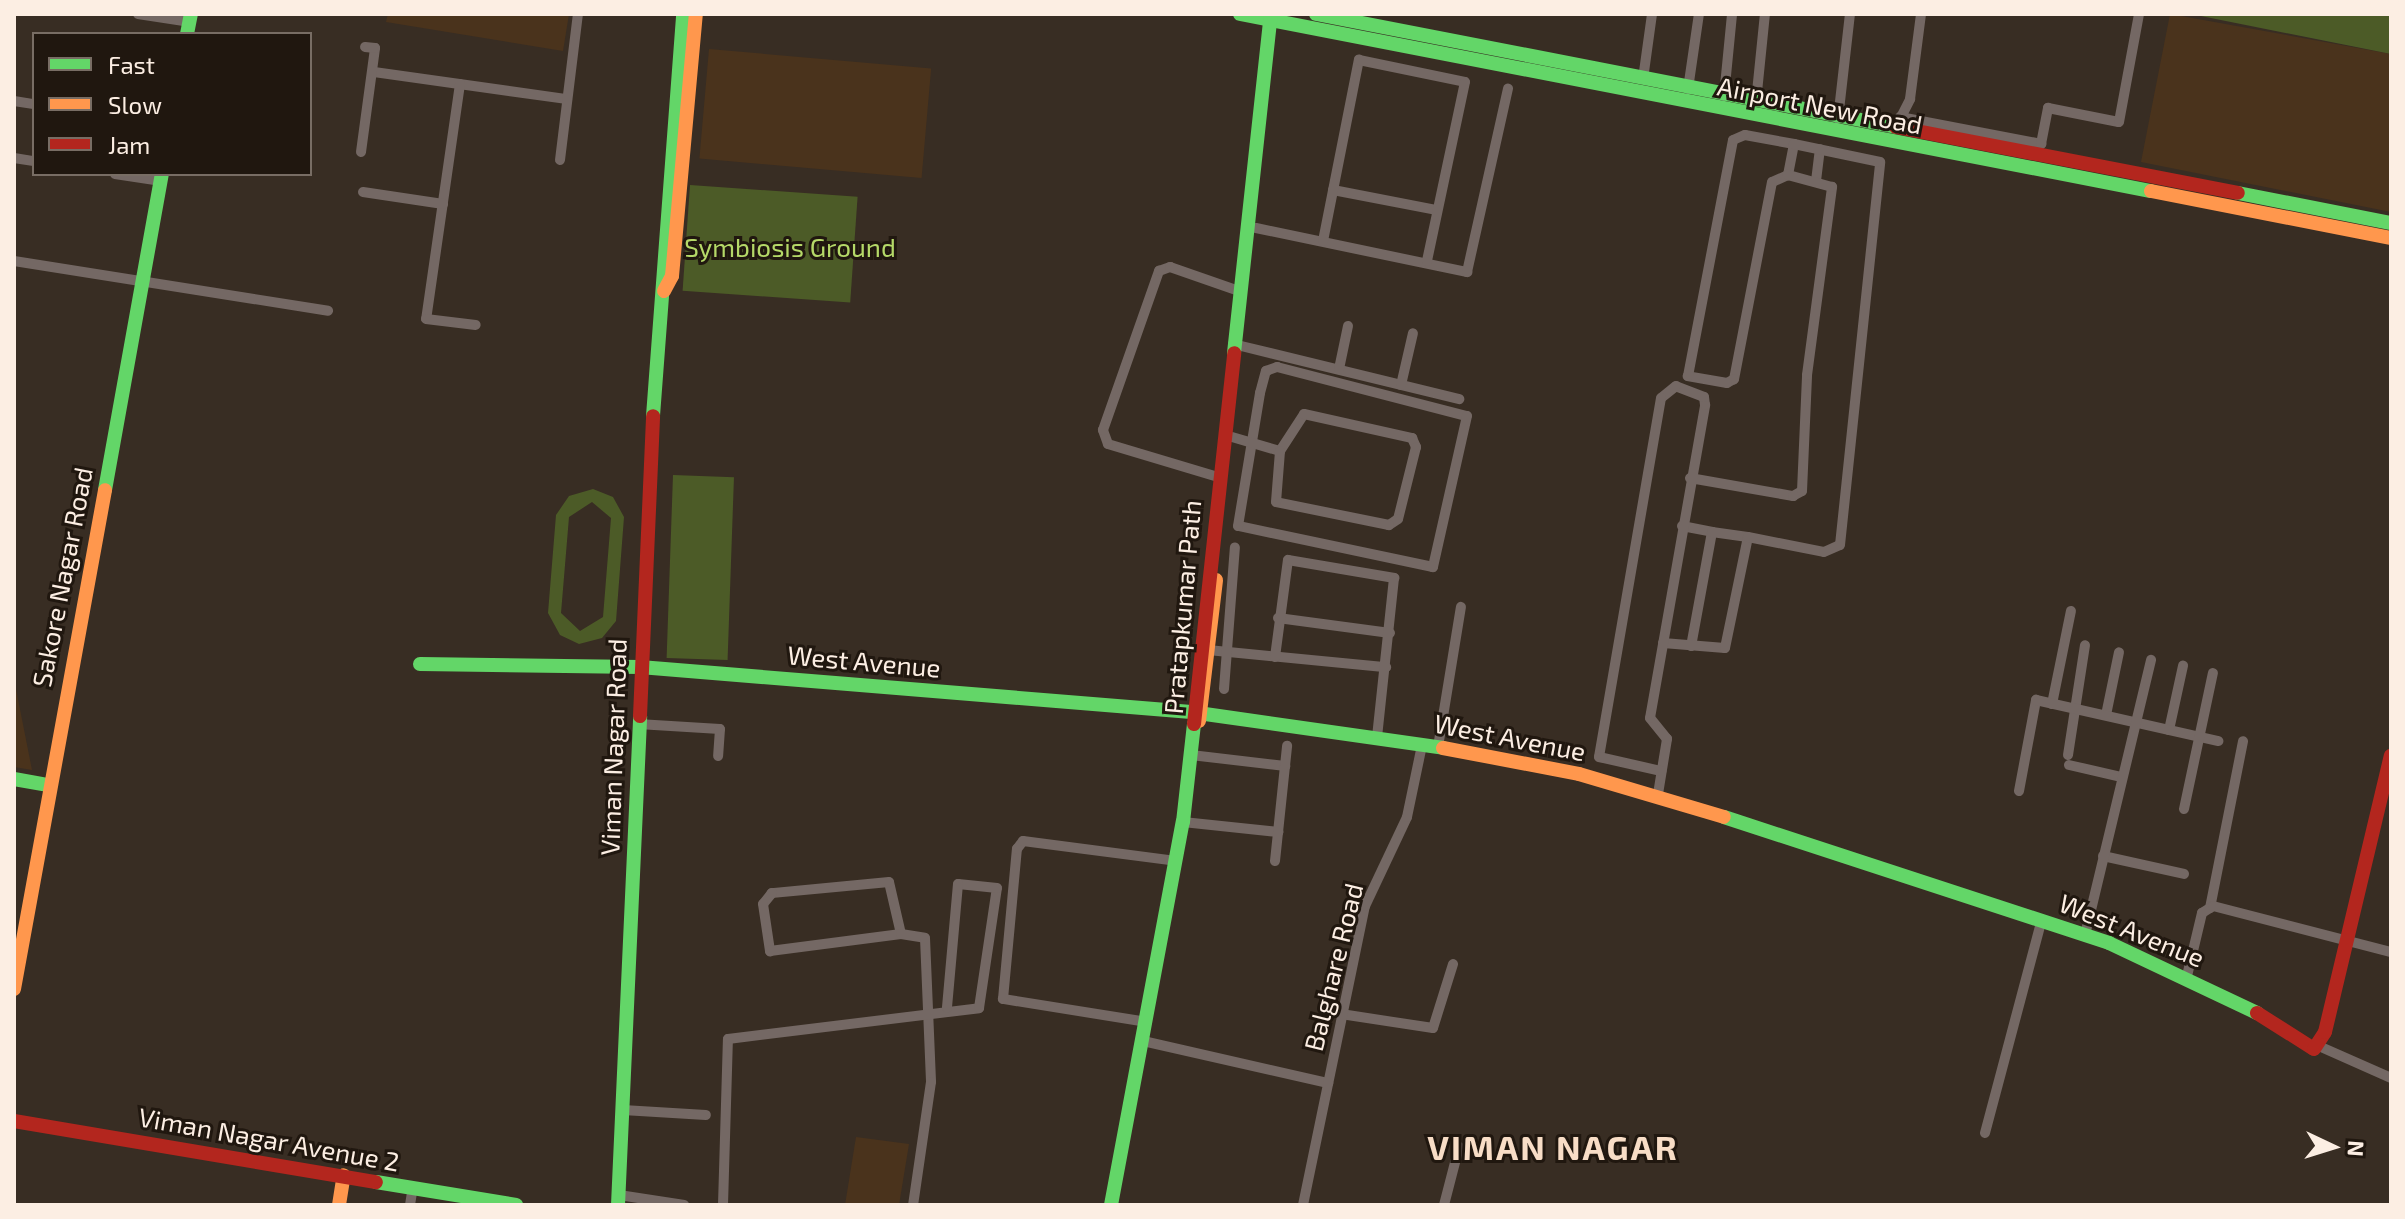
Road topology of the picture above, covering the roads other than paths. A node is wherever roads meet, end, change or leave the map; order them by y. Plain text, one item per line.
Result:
1 (138, 14) edge
2 (578, 14) edge
3 (683, 14) edge
4 (696, 14) edge
5 (1240, 14) edge
6 (1316, 14) edge
7 (1652, 14) edge
8 (1699, 14) edge
9 (1732, 14) edge
10 (1765, 14) edge
11 (1850, 14) edge
12 (1921, 14) edge
13 (2139, 14) edge
14 (1275, 17) edge
15 (1375, 20) edge
16 (189, 23) edge
17 (365, 47) dead end
18 (374, 72) junction
19 (1643, 79) junction
20 (460, 84) junction
21 (1508, 89) dead end
22 (1688, 89) junction
23 (1724, 96) junction
24 (567, 99) junction
25 (1756, 102) junction
26 (1838, 119) junction
27 (1898, 124) junction
28 (1794, 144) junction
29 (1820, 149) junction
30 (361, 152) dead end
31 (560, 160) dead end
32 (1788, 175) junction
33 (138, 176) edge
34 (161, 178) edge
35 (1816, 181) junction
36 (1333, 190) junction
37 (363, 192) dead end
38 (1255, 198) junction
39 (443, 204) junction
40 (1437, 210) junction
41 (2391, 223) edge
42 (1256, 228) junction
43 (2391, 238) edge
44 (1323, 241) junction
45 (14, 261) edge
46 (1427, 261) junction
47 (142, 282) junction
48 (664, 291) junction
49 (1239, 291) junction
50 (328, 311) dead end
51 (476, 325) dead end
52 (1348, 326) dead end
53 (1413, 333) dead end
54 (1238, 345) junction
55 (1339, 369) junction
56 (1688, 376) junction
57 (1401, 385) junction
58 (1679, 387) junction
59 (1459, 399) dead end
60 (1232, 437) junction
61 (1249, 442) junction
62 (1280, 451) junction
63 (1218, 477) junction
64 (1690, 478) junction
65 (1682, 526) junction
66 (1217, 527) junction
67 (1712, 532) junction
68 (1748, 537) junction
69 (1235, 547) dead end
70 (1461, 607) dead end
71 (2071, 611) dead end
72 (1278, 618) junction
73 (1390, 633) junction
74 (1663, 643) junction
75 (2085, 645) dead end
76 (1691, 646) junction
77 (1208, 650) junction
78 (1227, 652) junction
79 (2119, 652) dead end
80 (1275, 657) junction
81 (2151, 660) dead end
82 (420, 664) dead end
83 (2183, 666) dead end
84 (640, 667) junction
85 (1386, 667) junction
86 (2213, 673) dead end
87 (1224, 689) dead end
88 (2052, 704) junction
89 (2074, 708) junction
90 (1197, 713) junction
91 (2106, 715) junction
92 (2137, 723) junction
93 (638, 724) junction
94 (2169, 730) junction
95 (1377, 736) junction
96 (2200, 737) junction
97 (2218, 741) dead end
98 (2243, 741) dead end
99 (1422, 745) junction
100 (1287, 746) dead end
101 (1438, 747) junction
102 (1191, 755) junction
103 (718, 756) dead end
104 (2391, 756) edge
105 (1285, 766) junction
106 (1661, 771) junction
107 (2121, 777) junction
108 (14, 779) edge
109 (48, 785) junction
110 (2019, 791) dead end
111 (1658, 794) junction
112 (2184, 809) dead end
113 (1183, 822) junction
114 (1278, 832) junction
115 (2103, 856) junction
116 (1176, 861) junction
117 (1275, 861) dead end
118 (2184, 874) dead end
119 (2210, 908) junction
120 (2042, 919) junction
121 (901, 934) junction
122 (2085, 935) junction
123 (2346, 941) junction
124 (2391, 952) edge
125 (1453, 964) dead end
126 (2187, 976) junction
127 (14, 989) edge
128 (947, 1008) junction
129 (933, 1013) junction
130 (1341, 1014) junction
131 (1147, 1022) junction
132 (1143, 1041) junction
133 (2321, 1047) junction
134 (2391, 1078) edge
135 (1328, 1083) junction
136 (623, 1110) junction
137 (706, 1115) dead end
138 (14, 1121) edge
139 (1985, 1133) dead end
140 (1459, 1147) dead end
141 (344, 1175) junction
142 (413, 1187) junction
143 (619, 1200) edge
144 (339, 1205) edge
145 (410, 1205) edge
146 (516, 1205) edge
147 (684, 1205) edge
148 (723, 1205) edge
149 (913, 1205) edge
150 (1111, 1205) edge
151 (1303, 1205) edge
152 (1444, 1205) edge

1 - 16 street
2 - 24 street
3 - 48 street, Viman Nagar Road
4 - 48 street, Viman Nagar Road
5 - 14 street, Airport New Road
6 - 15 street, Airport New Road
7 - 19 street
8 - 22 street
9 - 23 street
10 - 25 street
11 - 26 street
12 - 27 street
13 - 27 street
14 - 38 street, Pratapkumar Path
14 - 43 street, Airport New Road
15 - 19 street, Airport New Road
17 - 18 street
18 - 20 street
18 - 30 street
19 - 22 street, Airport New Road
20 - 24 street
20 - 39 street
21 - 46 street
22 - 23 street, Airport New Road
23 - 25 street, Airport New Road
24 - 31 street
25 - 26 street, Airport New Road
26 - 27 street, Airport New Road
27 - 41 street, Airport New Road
28 - 29 street
28 - 32 street
28 - 56 street
29 - 35 street
29 - 68 street
32 - 35 street
32 - 56 street
33 - 34 street
34 - 47 street, Sakore Nagar Road
35 - 64 street
36 - 40 street
36 - 40 street
36 - 44 street
37 - 39 street
38 - 42 street, Pratapkumar Path
38 - 49 street, Pratapkumar Path
39 - 51 street
40 - 46 street
42 - 44 street
42 - 54 street, Pratapkumar Path
44 - 46 street
45 - 47 street
47 - 50 street
47 - 109 street, Sakore Nagar Road
48 - 84 street, Viman Nagar Road
49 - 54 street, Pratapkumar Path
49 - 63 street
52 - 55 street
53 - 57 street
54 - 55 street
54 - 60 street, Pratapkumar Path
54 - 63 street, Pratapkumar Path
55 - 57 street
56 - 58 street
57 - 59 street
58 - 64 street
58 - 106 street
60 - 61 street
60 - 66 street, Pratapkumar Path
61 - 61 street
61 - 62 street
62 - 62 street
63 - 66 street, Pratapkumar Path
64 - 65 street
65 - 67 street
65 - 74 street
66 - 77 street, Pratapkumar Path
66 - 90 street, Pratapkumar Path
67 - 68 street
67 - 76 street
68 - 76 street
69 - 78 street
70 - 101 street
71 - 88 street
72 - 73 street
72 - 73 street
72 - 80 street
73 - 85 street
74 - 76 street
74 - 106 street
75 - 89 street
77 - 78 street
77 - 90 street, Pratapkumar Path
78 - 80 street
78 - 87 street
79 - 91 street
80 - 85 street
81 - 92 street
82 - 84 street, West Avenue
83 - 94 street
84 - 90 street, West Avenue
84 - 93 street, Viman Nagar Road
85 - 95 street
86 - 96 street
88 - 89 street
88 - 110 street
89 - 91 street
89 - 107 street
90 - 95 street, West Avenue
90 - 102 street, Pratapkumar Path
91 - 92 street
92 - 94 street
92 - 107 street
93 - 103 street
93 - 136 street, Viman Nagar Road
94 - 96 street
95 - 99 street, West Avenue
96 - 97 street
96 - 112 street
98 - 119 street
99 - 101 street, West Avenue
99 - 130 street, Balghare Road
100 - 105 street
101 - 111 street, West Avenue
102 - 105 street
102 - 113 street
104 - 123 street
105 - 114 street
106 - 111 street
107 - 115 street
108 - 109 street
109 - 127 street, Sakore Nagar Road
111 - 120 street, West Avenue
113 - 114 street
113 - 116 street
114 - 117 street
115 - 118 street
115 - 122 street
116 - 131 street
116 - 131 street
119 - 123 street
119 - 126 street
120 - 122 street, West Avenue
120 - 139 street
121 - 121 street
121 - 129 street
122 - 126 street, West Avenue
123 - 124 street
123 - 133 street
125 - 130 street
126 - 133 street, West Avenue
128 - 128 street
128 - 129 street
129 - 148 street
129 - 149 street
130 - 135 street, Balghare Road
131 - 132 street
132 - 135 street
132 - 150 street
133 - 134 street
135 - 151 street, Balghare Road
136 - 137 street
136 - 143 street, Viman Nagar Road
138 - 141 street, Viman Nagar Avenue 2
140 - 152 street
141 - 142 street, Viman Nagar Avenue 2
141 - 144 street
142 - 145 street
142 - 146 street, Viman Nagar Avenue 2
143 - 147 street

